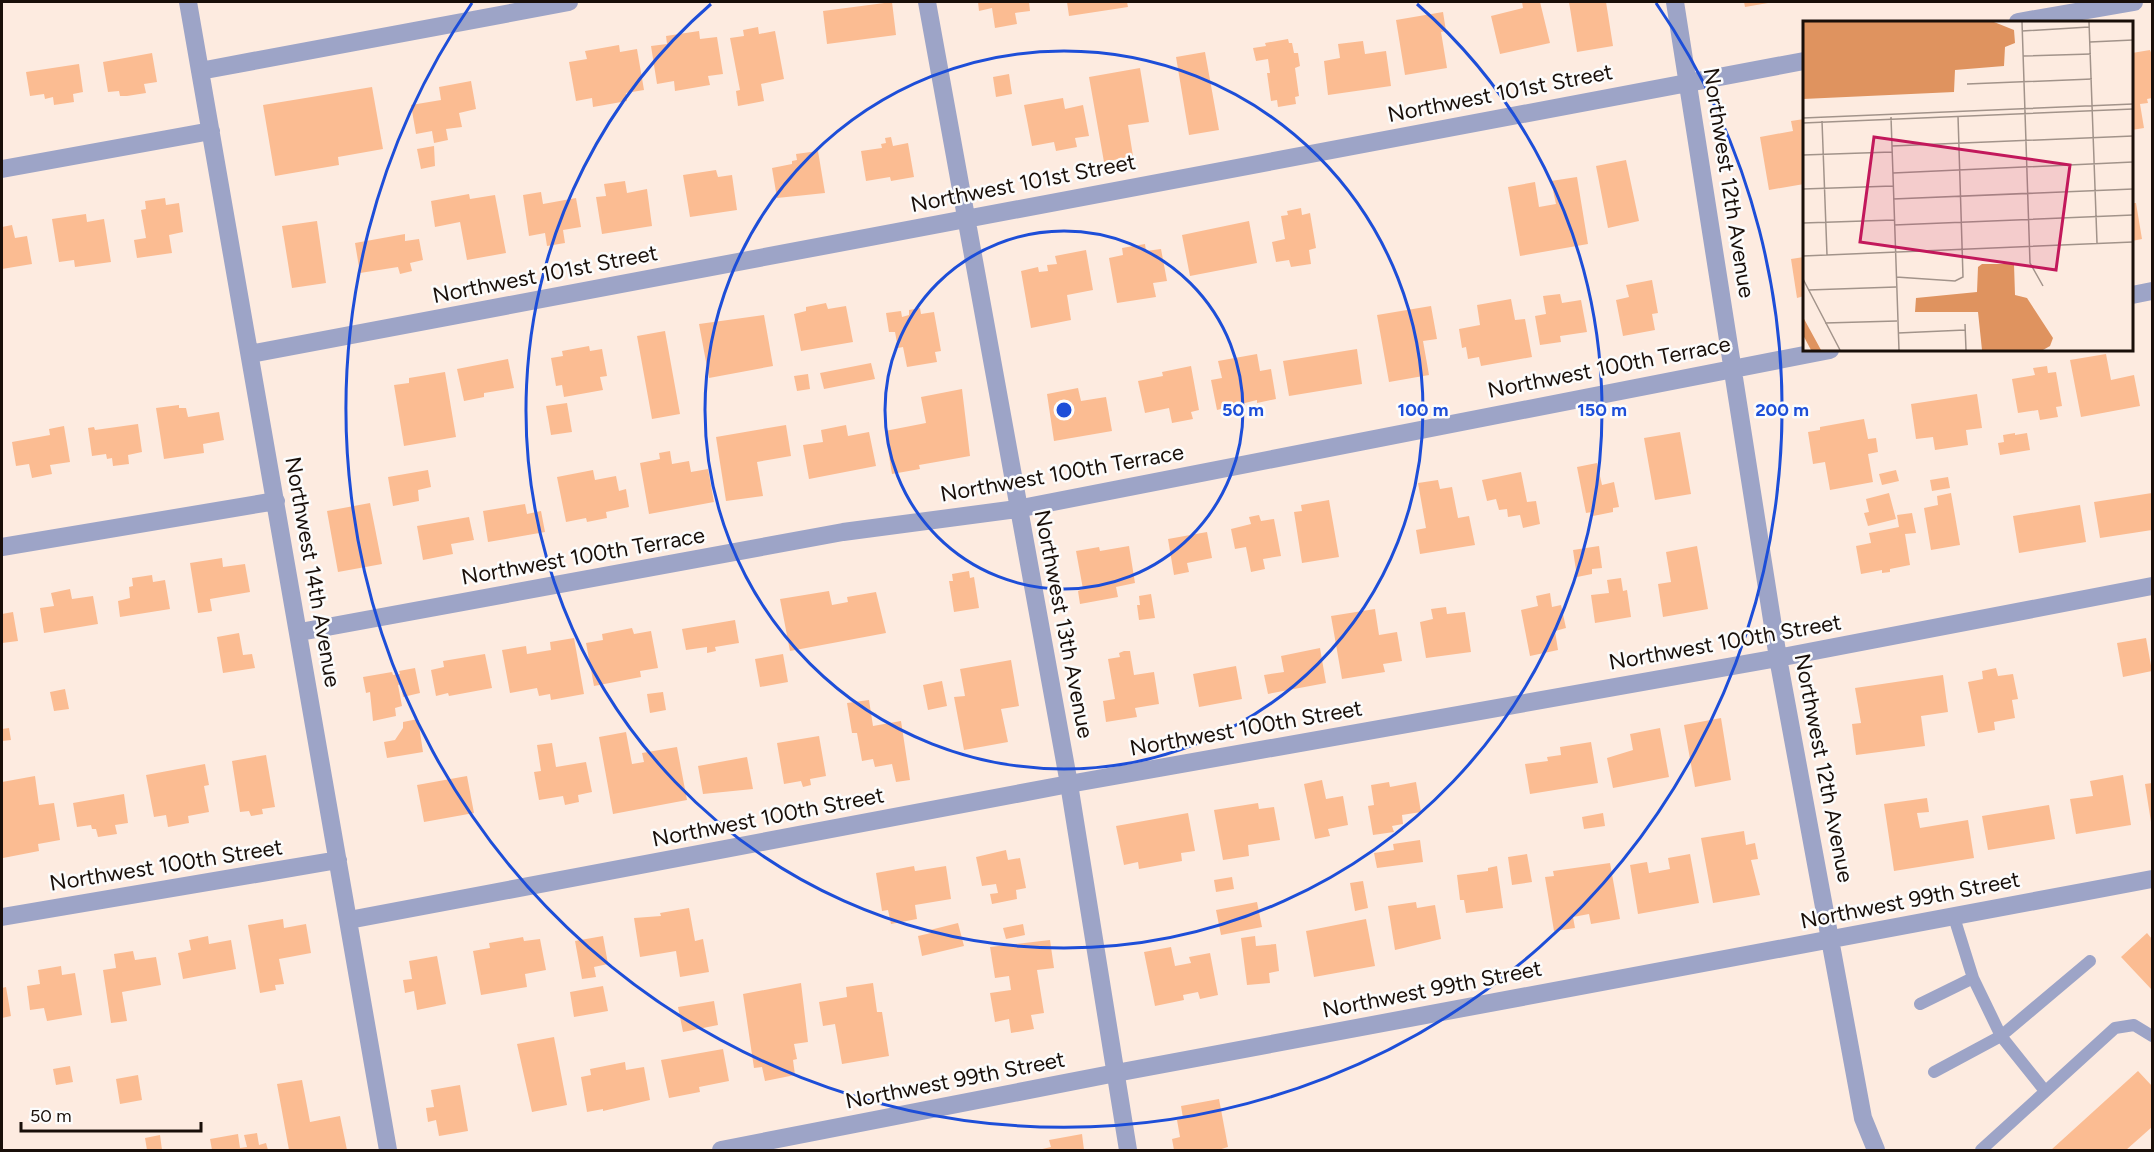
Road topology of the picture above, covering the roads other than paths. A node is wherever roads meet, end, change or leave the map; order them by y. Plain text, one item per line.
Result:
1 (188, 2) edge
2 (569, 2) edge
3 (927, 2) edge
4 (1675, 2) edge
5 (2134, 2) edge
6 (2025, 21) edge
7 (1803, 61) edge
8 (200, 71) junction
9 (1689, 82) junction
10 (211, 131) junction
11 (2, 169) edge
12 (964, 219) junction
13 (2152, 291) edge
14 (2133, 295) edge
15 (1824, 351) edge
16 (250, 354) junction
17 (1734, 367) junction
18 (276, 501) junction
19 (1017, 509) junction
20 (2, 547) edge
21 (2152, 586) edge
22 (300, 632) junction
23 (1778, 657) junction
24 (1070, 784) junction
25 (339, 860) junction
26 (2152, 879) edge
27 (1953, 914) junction
28 (2, 917) edge
29 (349, 920) junction
30 (1832, 940) junction
31 (2090, 961) dead end
32 (1973, 978) junction
33 (1920, 1004) dead end
34 (2001, 1036) junction
35 (2152, 1036) edge
36 (1116, 1072) junction
37 (1934, 1072) dead end
38 (2044, 1091) junction
39 (388, 1150) edge
40 (722, 1150) edge
41 (1128, 1150) edge
42 (1876, 1150) edge
43 (1981, 1150) edge

1 - 8 street, Northwest 14th Avenue
2 - 8 street
3 - 12 street, Northwest 13th Avenue
4 - 9 street, Northwest 12th Avenue
5 - 6 street
7 - 9 street, Northwest 101st Street
8 - 10 street, Northwest 14th Avenue
9 - 12 street, Northwest 101st Street
9 - 17 street, Northwest 12th Avenue
10 - 11 street
10 - 16 street, Northwest 14th Avenue
12 - 16 street, Northwest 101st Street
12 - 19 street, Northwest 13th Avenue
13 - 14 street
15 - 17 street, Northwest 100th Terrace
16 - 18 street, Northwest 14th Avenue
17 - 19 street, Northwest 100th Terrace
17 - 23 street, Northwest 12th Avenue
18 - 20 street
18 - 22 street, Northwest 14th Avenue
19 - 22 street, Northwest 100th Terrace
19 - 24 street, Northwest 13th Avenue
21 - 23 street, Northwest 100th Street
22 - 25 street, Northwest 14th Avenue
23 - 24 street, Northwest 100th Street
23 - 30 street, Northwest 12th Avenue
24 - 29 street, Northwest 100th Street
24 - 36 street, Northwest 13th Avenue
25 - 28 street, Northwest 100th Street
25 - 29 street, Northwest 14th Avenue
26 - 27 street, Northwest 99th Street
27 - 30 street, Northwest 99th Street
27 - 32 lane
29 - 39 street, Northwest 14th Avenue
30 - 36 street, Northwest 99th Street
30 - 42 street, Northwest 12th Avenue
31 - 34 lane
32 - 33 lane
32 - 34 lane
34 - 37 lane
34 - 38 lane
35 - 38 lane
36 - 40 street, Northwest 99th Street
36 - 41 street, Northwest 13th Avenue
38 - 43 lane

